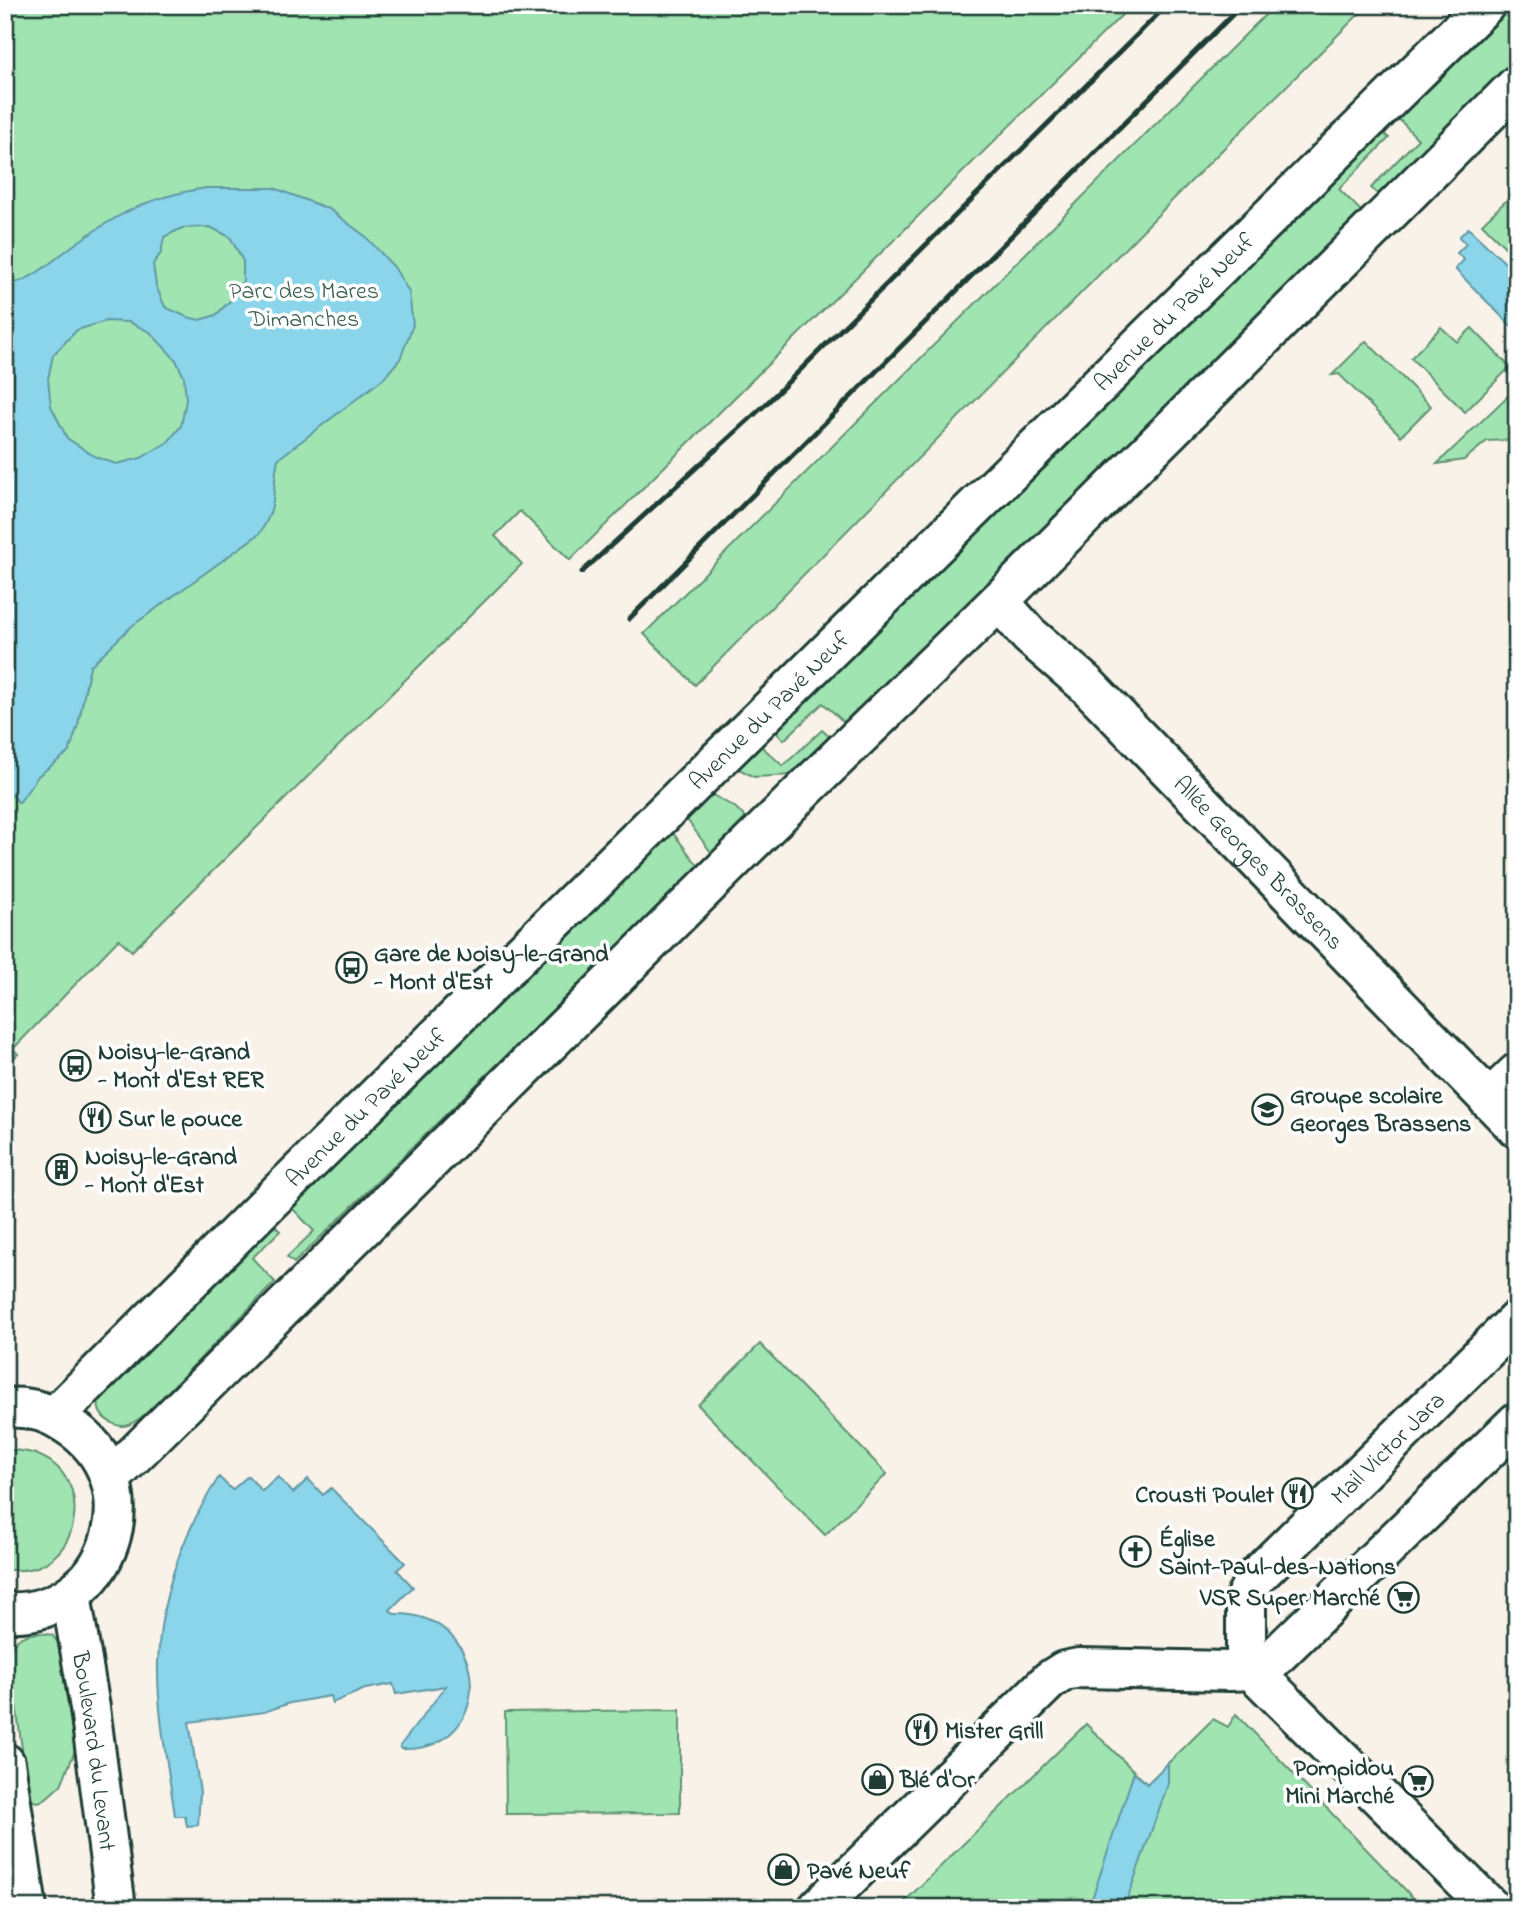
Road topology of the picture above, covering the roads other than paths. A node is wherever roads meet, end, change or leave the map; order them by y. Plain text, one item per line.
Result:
1 (1485, 5) edge
2 (1517, 85) edge
3 (999, 601) junction
4 (1517, 1073) edge
5 (1489, 1100) junction
6 (1517, 1128) edge
7 (1517, 1320) edge
8 (5, 1408) edge
9 (55, 1416) junction
10 (1517, 1422) edge
11 (111, 1478) junction
12 (71, 1595) junction
13 (5, 1612) edge
14 (1252, 1670) junction
15 (5, 1763) edge
16 (27, 1908) edge
17 (116, 1908) edge
18 (818, 1908) edge
19 (1491, 1908) edge

1 - 9 main road, Avenue du Pavé Neuf
2 - 3 main road
3 - 5 main road, Allée Georges Brassens
3 - 11 main road
4 - 5 main road
5 - 6 main road, Allée Georges Brassens
7 - 14 main road, Mail Victor Jara
8 - 9 main road
9 - 11 main road
10 - 14 main road
11 - 12 main road
12 - 13 main road
12 - 17 main road, Boulevard du Levant
14 - 18 main road
14 - 19 main road
15 - 16 main road

